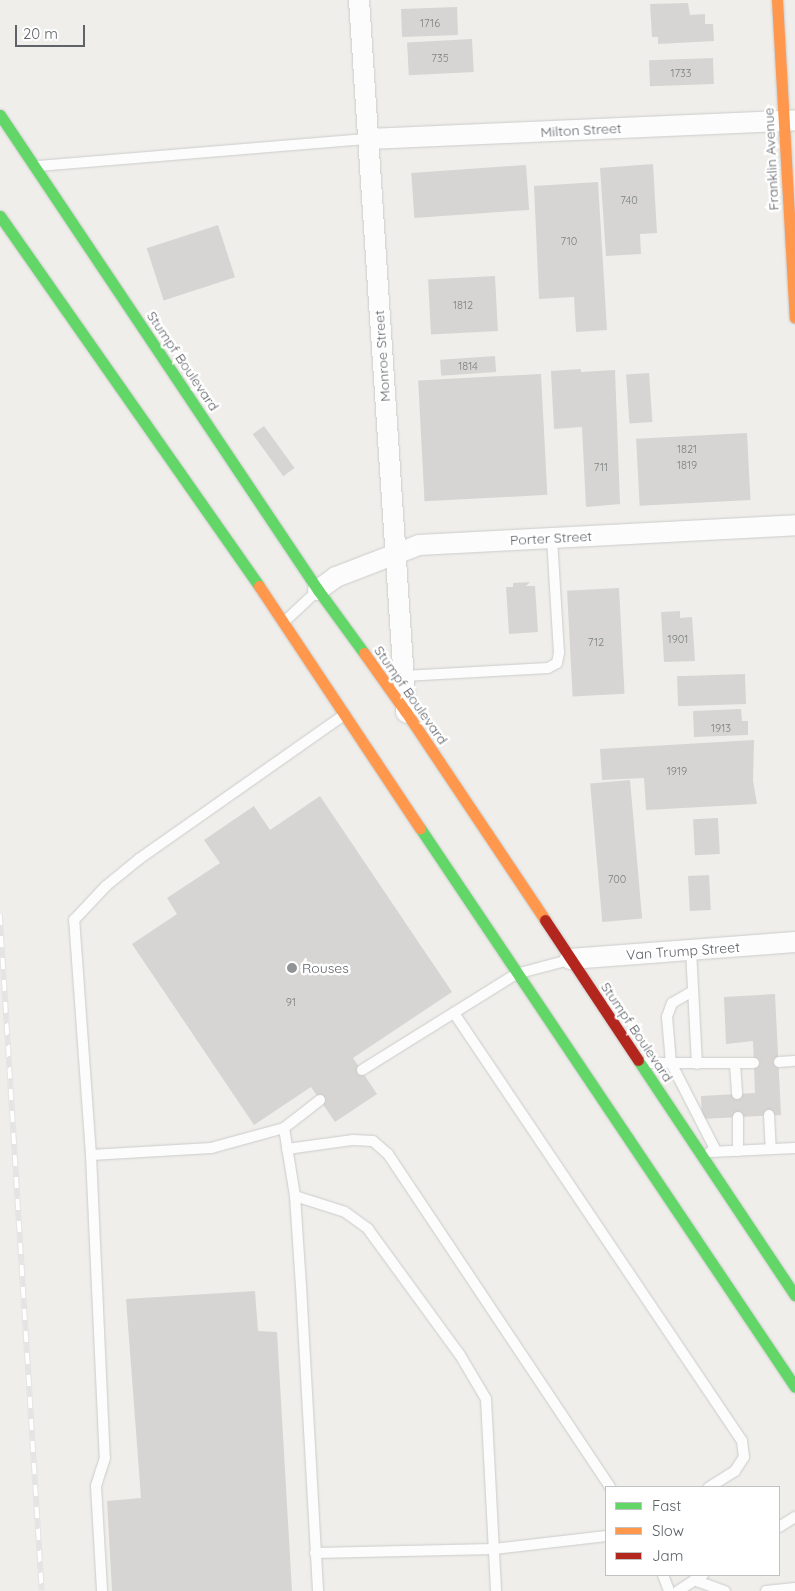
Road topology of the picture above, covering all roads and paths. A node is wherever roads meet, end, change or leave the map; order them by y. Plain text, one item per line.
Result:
1 (359, 0) edge
2 (777, 0) edge
3 (0, 115) edge
4 (789, 120) edge
5 (367, 139) junction
6 (34, 166) junction
7 (0, 216) edge
8 (795, 317) edge
9 (795, 525) edge
10 (552, 538) junction
11 (396, 553) junction
12 (318, 590) junction
13 (284, 622) junction
14 (404, 676) junction
15 (406, 712) junction
16 (345, 714) junction
17 (795, 942) edge
18 (692, 950) junction
19 (570, 959) junction
20 (516, 974) junction
21 (693, 991) junction
22 (454, 1013) junction
23 (795, 1061) edge
24 (780, 1062) dead end
25 (641, 1063) junction
26 (671, 1063) junction
27 (754, 1063) dead end
28 (697, 1064) junction
29 (736, 1064) junction
30 (362, 1070) dead end
31 (737, 1094) dead end
32 (320, 1100) dead end
33 (769, 1115) dead end
34 (738, 1117) dead end
35 (284, 1128) junction
36 (795, 1148) edge
37 (288, 1149) junction
38 (771, 1149) junction
39 (738, 1151) junction
40 (699, 1152) junction
41 (716, 1152) junction
42 (91, 1155) junction
43 (295, 1196) junction
44 (795, 1295) edge
45 (795, 1387) edge
46 (609, 1486) edge
47 (711, 1486) edge
48 (795, 1517) edge
49 (780, 1526) edge
50 (605, 1536) edge
51 (494, 1550) junction
52 (315, 1553) junction
53 (663, 1576) edge
54 (699, 1578) edge
55 (795, 1588) edge
56 (102, 1591) edge
57 (318, 1591) edge
58 (496, 1591) edge
59 (669, 1591) edge
60 (678, 1591) edge
61 (725, 1591) edge
62 (766, 1591) edge

1 - 5 street, Monroe Street
2 - 4 main road, Franklin Avenue
3 - 6 main road, Stumpf Boulevard
4 - 5 street, Milton Street
4 - 8 main road, Franklin Avenue
5 - 6 lane
5 - 11 street, Monroe Street
6 - 12 main road, Stumpf Boulevard
7 - 13 main road
9 - 10 street, Porter Street
10 - 11 street, Porter Street
10 - 14 lane
11 - 12 street, Porter Street
11 - 14 street, Monroe Street
12 - 13 lane
12 - 15 main road, Stumpf Boulevard
13 - 16 main road
14 - 15 street, Monroe Street
15 - 19 main road, Stumpf Boulevard
16 - 20 main road
16 - 42 lane
17 - 18 street, Van Trump Street
18 - 19 street, Van Trump Street
18 - 21 lane
19 - 20 lane
19 - 25 main road, Stumpf Boulevard
20 - 22 lane
20 - 45 main road
21 - 26 lane
21 - 28 lane
22 - 30 lane
22 - 47 lane
23 - 24 lane
25 - 26 lane
25 - 40 main road, Stumpf Boulevard
26 - 28 lane
26 - 41 lane
27 - 29 lane
28 - 29 lane
29 - 31 lane
32 - 35 lane
33 - 38 lane
34 - 39 lane
35 - 37 lane
35 - 42 lane
36 - 38 lane
37 - 43 lane
37 - 46 lane
38 - 39 lane
39 - 41 lane
40 - 41 lane
40 - 44 main road, Stumpf Boulevard
42 - 56 lane
43 - 51 lane
43 - 52 lane
48 - 49 lane
50 - 51 lane
51 - 52 lane
51 - 58 lane
52 - 57 lane
53 - 59 lane
54 - 60 lane
54 - 61 lane
55 - 62 lane

